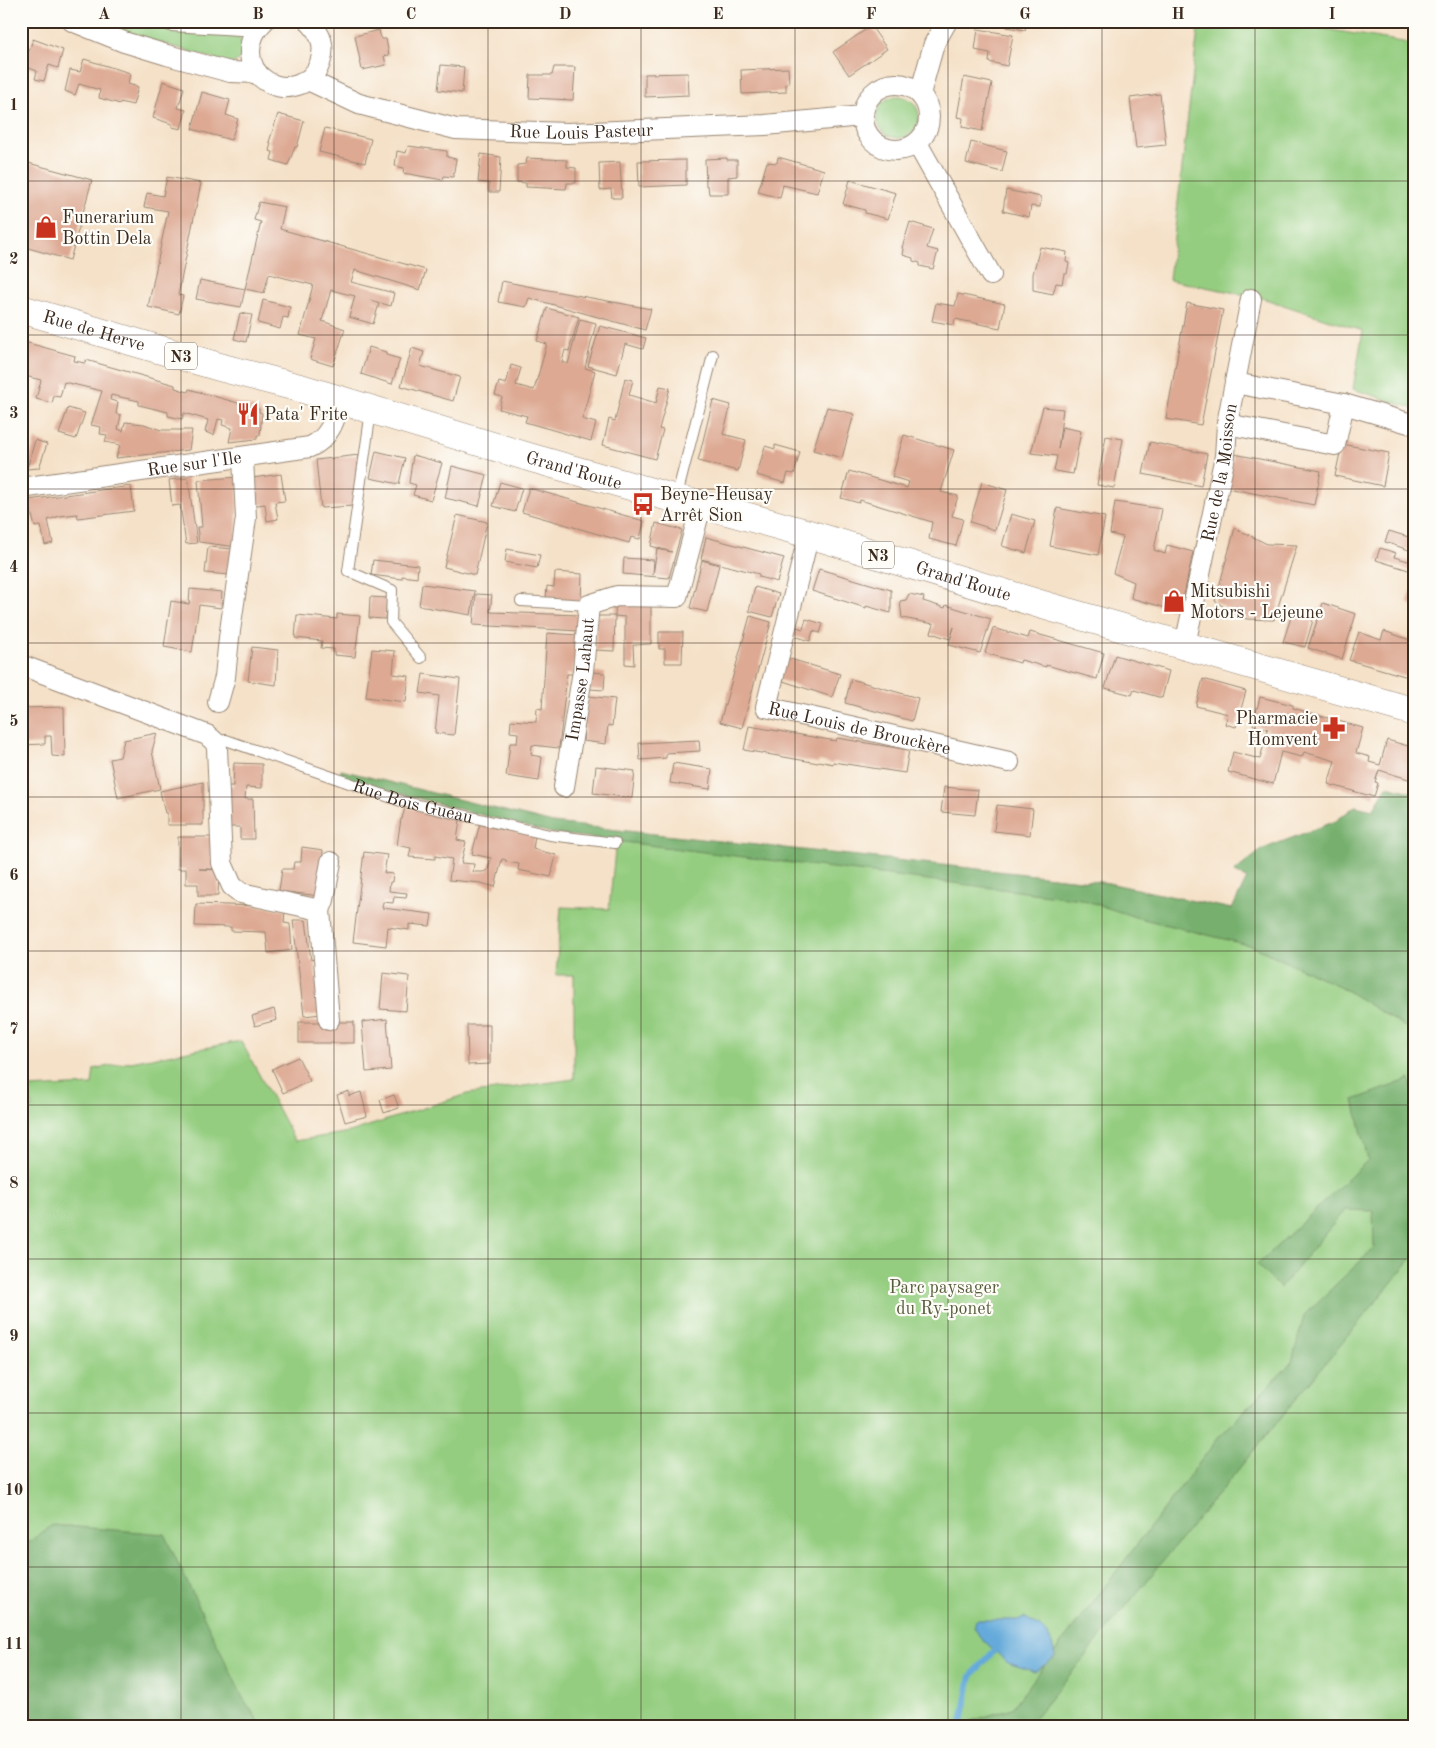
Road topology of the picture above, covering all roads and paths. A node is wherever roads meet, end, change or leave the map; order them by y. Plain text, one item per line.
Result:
1 (72, 21) edge
2 (171, 21) edge
3 (310, 21) edge
4 (946, 21) edge
5 (261, 24) edge
6 (257, 72) junction
7 (308, 80) junction
8 (920, 94) junction
9 (862, 116) junction
10 (917, 143) junction
11 (991, 275) dead end
12 (1251, 299) dead end
13 (21, 309) edge
14 (713, 355) dead end
15 (1235, 383) junction
16 (341, 400) junction
17 (1344, 404) junction
18 (372, 410) junction
19 (1227, 424) junction
20 (1415, 424) edge
21 (243, 458) junction
22 (21, 488) edge
23 (689, 502) junction
24 (809, 534) junction
25 (521, 601) dead end
26 (589, 605) junction
27 (1185, 645) junction
28 (421, 658) dead end
29 (21, 665) edge
30 (218, 702) dead end
31 (1415, 712) edge
32 (215, 742) junction
33 (1009, 762) dead end
34 (564, 787) dead end
35 (615, 843) dead end
36 (330, 862) dead end
37 (320, 910) junction
38 (329, 1020) dead end

1 - 6 street
2 - 5 street
3 - 7 street
4 - 8 street
5 - 6 street
6 - 7 street
7 - 9 street, Rue Louis Pasteur
8 - 9 street
8 - 10 street
9 - 10 street
10 - 11 street
12 - 15 street, Rue de la Moisson
13 - 16 main road, Rue de Herve / N3
14 - 23 lane
15 - 17 street
15 - 19 street, Rue de la Moisson
16 - 18 main road, Grand'Route / N3
16 - 21 street, Rue sur l'Ile
17 - 19 street
17 - 20 street
18 - 23 main road, Grand'Route / N3
18 - 28 lane
19 - 27 street, Rue de la Moisson
21 - 22 street, Rue sur l'Ile
21 - 30 street
23 - 24 main road, Grand'Route / N3
23 - 26 street, Impasse Lahaut
24 - 27 main road, Grand'Route / N3
24 - 33 street, Rue Louis de Brouckère
25 - 26 lane
26 - 34 street, Impasse Lahaut
27 - 31 main road, Grand'Route / N3
29 - 32 street, Rue Bois Guéau
32 - 35 lane, Rue Bois Guéau
32 - 37 street
36 - 37 street
37 - 38 street

